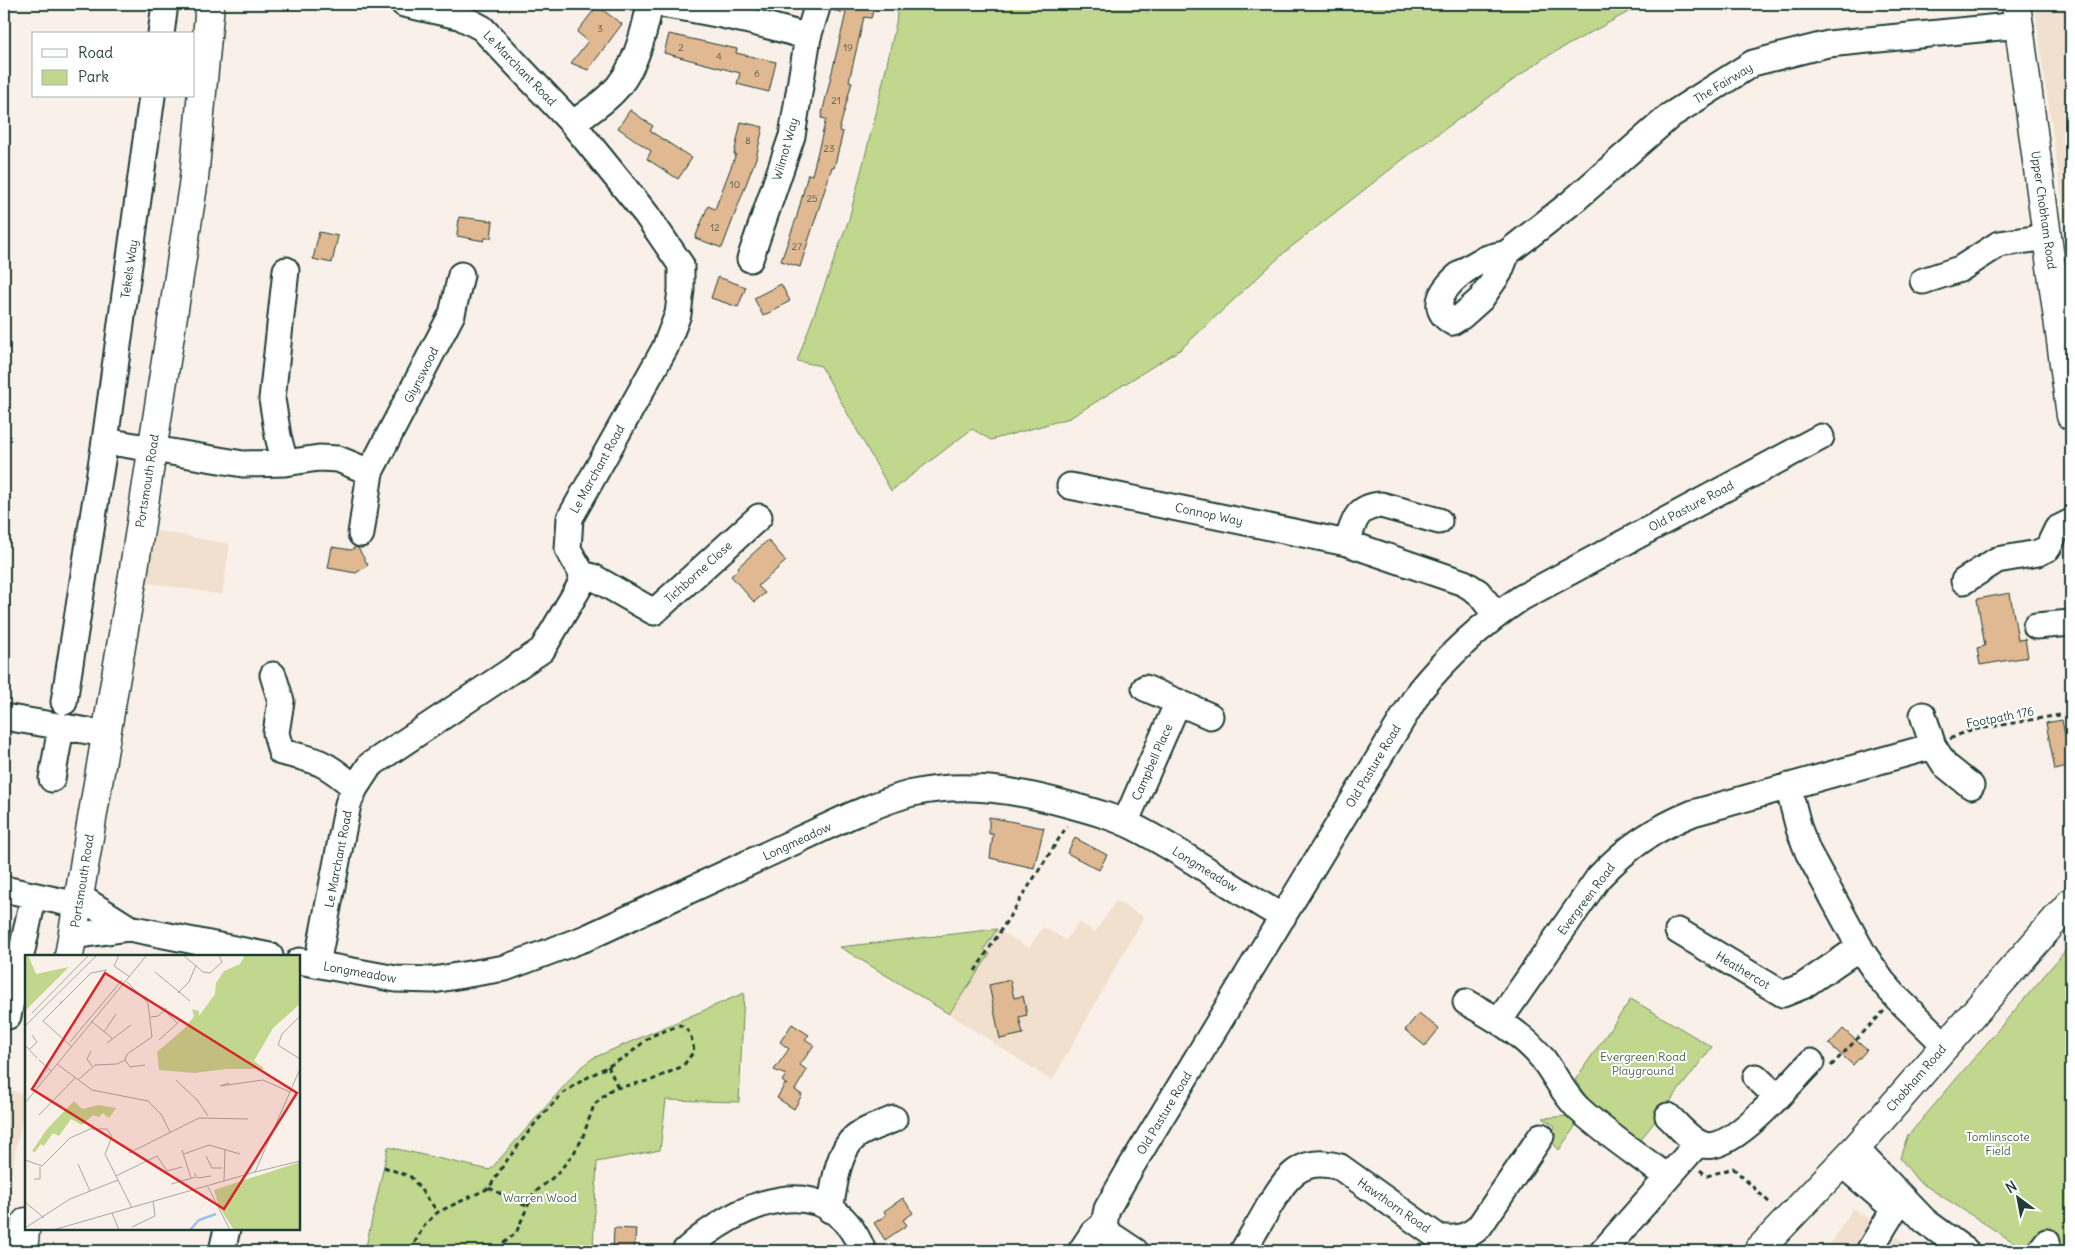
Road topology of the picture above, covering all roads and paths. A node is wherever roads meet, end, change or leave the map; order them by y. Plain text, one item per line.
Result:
1 (165, 4) edge
2 (210, 4) edge
3 (404, 4) edge
4 (650, 4) edge
5 (660, 4) edge
6 (818, 4) edge
7 (2018, 14) edge
8 (161, 32) edge
9 (808, 37) junction
10 (152, 98) edge
11 (573, 124) junction
12 (2048, 237) junction
13 (1507, 253) dead end
14 (749, 260) dead end
15 (286, 270) dead end
16 (461, 275) dead end
17 (1923, 281) dead end
18 (2071, 416) edge
19 (1821, 437) dead end
20 (106, 441) junction
21 (152, 448) junction
22 (285, 463) junction
23 (370, 472) junction
24 (1070, 486) dead end
25 (760, 517) dead end
26 (1439, 521) dead end
27 (2071, 522) edge
28 (361, 534) dead end
29 (1347, 543) junction
30 (582, 574) junction
31 (1964, 581) dead end
32 (1496, 615) junction
33 (2071, 623) edge
34 (2036, 626) dead end
35 (273, 675) dead end
36 (1145, 688) dead end
37 (64, 702) dead end
38 (1178, 702) junction
39 (2071, 713) edge
40 (1923, 714) dead end
41 (1210, 716) dead end
42 (4, 717) edge
43 (61, 728) junction
44 (106, 734) junction
45 (1933, 746) junction
46 (52, 779) dead end
47 (1788, 786) junction
48 (1970, 786) dead end
49 (355, 788) junction
50 (1068, 823) dead end
51 (1125, 823) junction
52 (4, 889) edge
53 (79, 901) junction
54 (2071, 902) edge
55 (30, 913) dead end
56 (1283, 917) junction
57 (129, 928) junction
58 (1678, 931) dead end
59 (71, 946) edge
60 (1860, 947) junction
61 (200, 949) edge
62 (260, 955) edge
63 (308, 963) edge
64 (975, 971) dead end
65 (1897, 998) junction
66 (1466, 1002) dead end
67 (13, 1017) edge
68 (1499, 1021) junction
69 (1945, 1045) junction
70 (1811, 1062) joint
71 (608, 1066) junction
72 (1756, 1077) dead end
73 (618, 1088) junction
74 (1777, 1097) junction
75 (1668, 1116) dead end
76 (894, 1119) dead end
77 (1541, 1136) dead end
78 (1698, 1143) junction
79 (1848, 1155) junction
80 (384, 1167) dead end
81 (1700, 1170) dead end
82 (1667, 1177) junction
83 (489, 1188) junction
84 (528, 1207) junction
85 (1774, 1207) dead end
86 (1895, 1208) junction
87 (830, 1210) junction
88 (438, 1212) junction
89 (1925, 1221) junction
90 (1104, 1224) junction
91 (25, 1229) edge
92 (226, 1230) edge
93 (22, 1251) edge
94 (222, 1251) edge
95 (410, 1251) edge
96 (494, 1251) edge
97 (685, 1251) edge
98 (863, 1251) edge
99 (1081, 1251) edge
100 (1136, 1251) edge
101 (1243, 1251) edge
102 (1603, 1251) edge
103 (1758, 1251) edge
104 (1869, 1251) edge
105 (1966, 1251) edge

1 - 8 street
2 - 21 main road, Portsmouth Road
3 - 11 street, Le Marchant Road
4 - 11 street
5 - 9 street
6 - 9 street, Wilmot Way
7 - 12 main road, Upper Chobham Road
7 - 13 street, The Fairway
9 - 14 street, Wilmot Way
10 - 20 street, Tekels Way
11 - 30 street, Le Marchant Road
12 - 17 street
12 - 18 main road, Upper Chobham Road
15 - 22 street
16 - 23 street, Glynswood
19 - 32 street, Old Pasture Road
20 - 21 street
20 - 37 street, Tekels Way
21 - 22 street
21 - 44 main road, Portsmouth Road
22 - 23 street
23 - 28 street, Glynswood
24 - 29 street, Connop Way
25 - 30 street, Tichborne Close
26 - 29 street
27 - 31 street
29 - 32 street, Connop Way
30 - 49 street, Le Marchant Road
32 - 56 street, Old Pasture Road
33 - 34 street
35 - 49 street
36 - 38 street
38 - 41 street
38 - 51 street, Campbell Place
39 - 45 path, Footpath 176
40 - 45 street
42 - 43 street
43 - 44 street
43 - 46 street
44 - 53 main road, Portsmouth Road
45 - 47 street, Evergreen Road
45 - 48 street
47 - 60 street
47 - 68 street, Evergreen Road
49 - 63 street, Le Marchant Road
50 - 64 path
51 - 56 street, Longmeadow
51 - 63 street, Longmeadow
52 - 53 street
53 - 57 street
53 - 59 main road, Portsmouth Road
54 - 69 main road, Chobham Road
55 - 67 street
56 - 90 street, Old Pasture Road
57 - 59 street
57 - 61 street
58 - 60 street, Heathercot
60 - 65 street
61 - 62 street
65 - 69 street
65 - 70 path
66 - 68 street
68 - 82 street
69 - 79 main road, Chobham Road
70 - 74 street
71 - 73 path
71 - 73 path
71 - 83 path
72 - 74 street
73 - 84 path
74 - 78 street
75 - 78 street
76 - 87 street
77 - 101 street, Hawthorn Road
78 - 82 street
79 - 86 street
79 - 89 street
79 - 103 main road, Chobham Road
80 - 88 path
81 - 85 path
82 - 102 street
83 - 84 path
83 - 88 path
84 - 96 path
86 - 89 street
86 - 104 street
87 - 97 street
87 - 98 street
88 - 95 path
89 - 105 street
90 - 99 street, Old Pasture Road
90 - 100 street
91 - 93 main road
92 - 94 street

